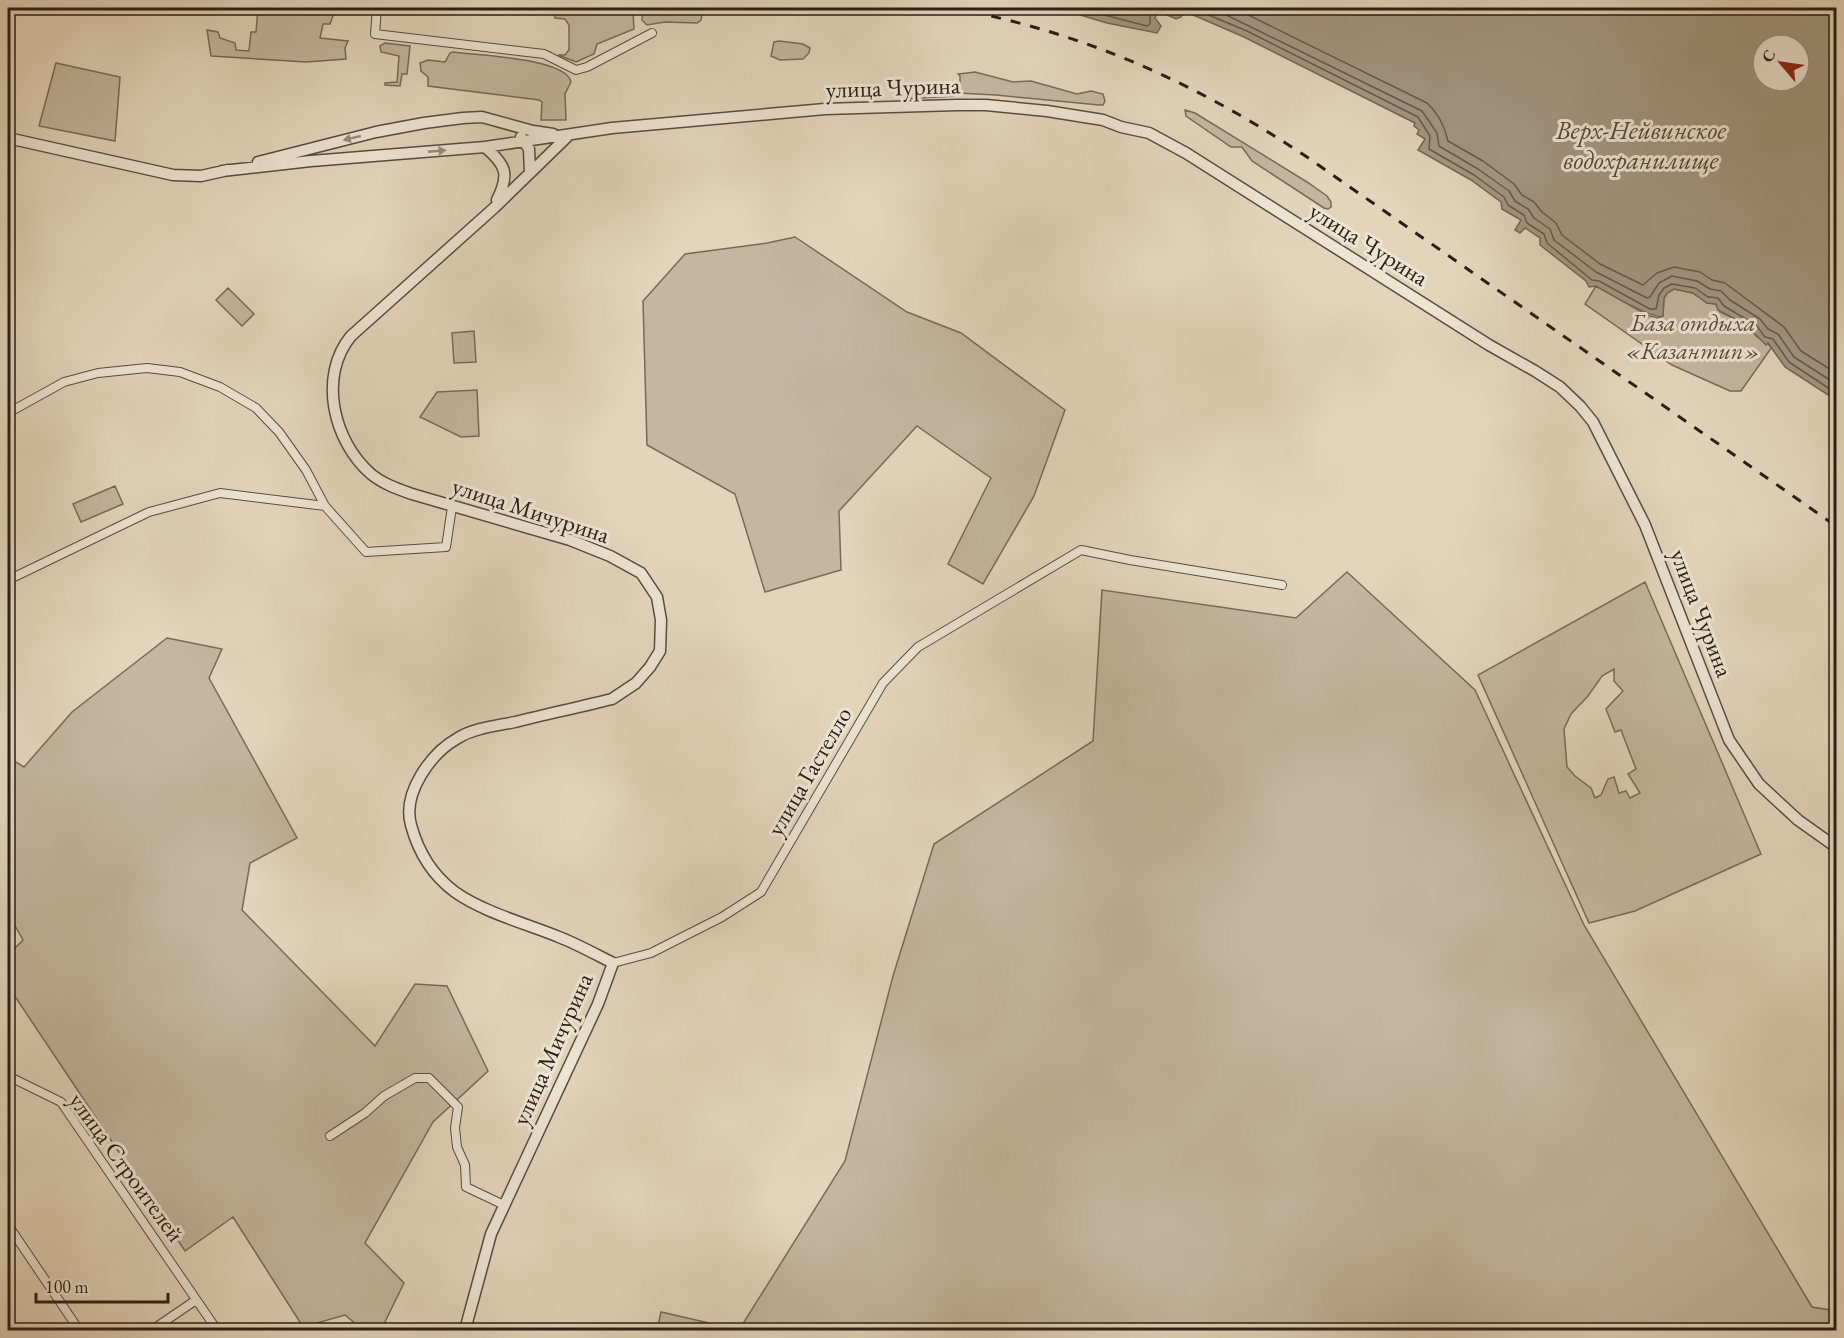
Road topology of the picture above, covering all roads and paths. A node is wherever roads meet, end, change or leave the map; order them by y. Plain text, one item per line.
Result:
1 (377, 8) edge
2 (652, 33) dead end
3 (507, 124) junction
4 (568, 136) junction
5 (8, 138) edge
6 (525, 142) junction
7 (312, 147) junction
8 (485, 147) junction
9 (311, 161) junction
10 (222, 171) junction
11 (530, 172) junction
12 (494, 208) junction
13 (8, 413) edge
14 (325, 506) junction
15 (452, 507) junction
16 (8, 580) edge
17 (1282, 585) dead end
18 (1836, 847) edge
19 (613, 963) junction
20 (8, 1076) edge
21 (330, 1136) dead end
22 (504, 1205) junction
23 (8, 1225) edge
24 (196, 1299) junction
25 (79, 1330) edge
26 (153, 1330) edge
27 (218, 1330) edge
28 (465, 1330) edge

1 - 2 street
3 - 4 street
3 - 6 street
3 -> 7 street
4 - 6 street, улица Чурина
4 - 11 street, улица Мичурина
4 - 18 street, улица Чурина
5 - 10 street
6 - 8 street, улица Чурина
6 - 11 street
7 - 9 street
7 - 10 street
9 -> 8 street, улица Чурина
8 - 12 street
9 - 10 street, улица Чурина
11 - 12 street, улица Мичурина
12 - 15 street, улица Мичурина
13 - 14 street
14 - 15 street
14 - 16 street
15 - 19 street, улица Мичурина
17 - 19 street, улица Гастелло
19 - 22 street, улица Мичурина
20 - 24 street, улица Строителей
21 - 22 street
22 - 28 street, улица Мичурина
23 - 25 street
24 - 26 street
24 - 27 street, улица Строителей

